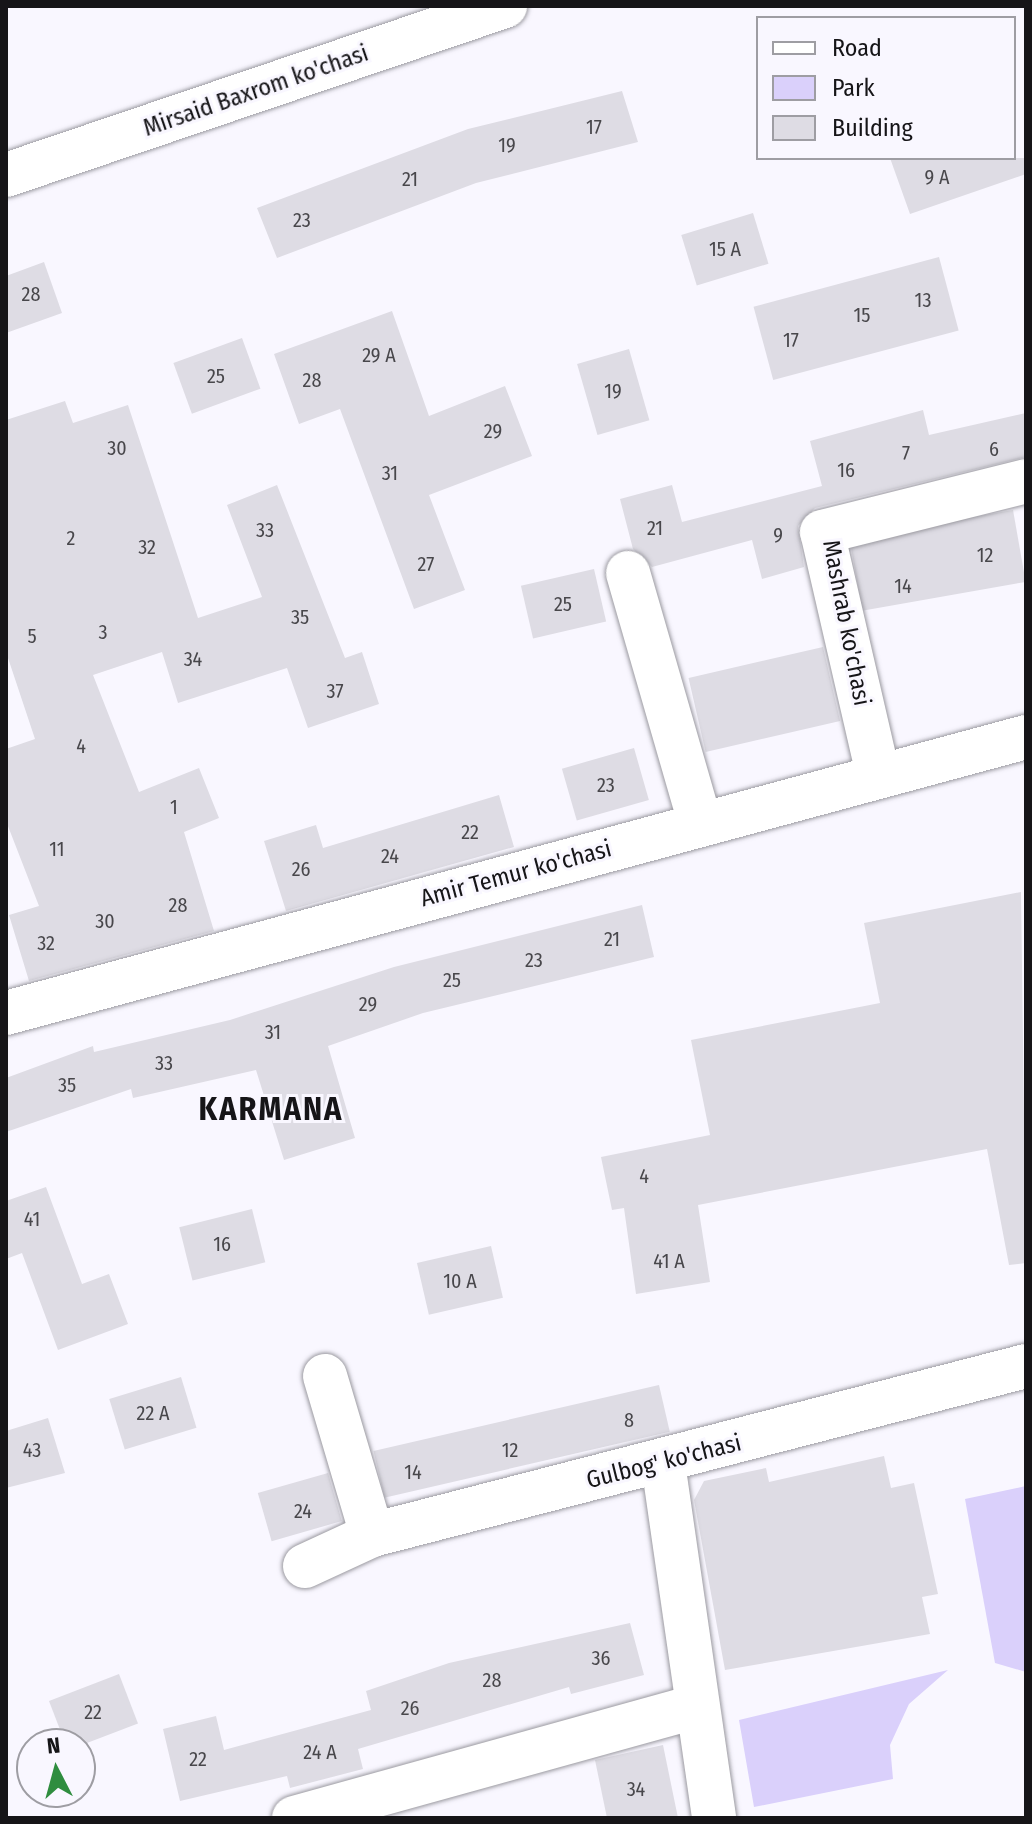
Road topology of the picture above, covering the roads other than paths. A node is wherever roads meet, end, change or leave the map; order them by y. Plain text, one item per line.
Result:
1 (505, 6) edge
2 (6, 175) edge
3 (1026, 481) edge
4 (628, 573) dead end
5 (1026, 737) edge
6 (878, 774) junction
7 (700, 823) junction
8 (6, 1013) edge
9 (1026, 1366) edge
10 (325, 1376) dead end
11 (663, 1463) junction
12 (372, 1535) junction
13 (305, 1566) dead end
14 (693, 1707) junction
15 (294, 1818) edge
16 (714, 1818) edge

1 - 2 street, Mirsaid Baxrom ko'chasi
3 - 6 street, Mashrab ko'chasi
4 - 7 street
5 - 6 street, Amir Temur ko'chasi
6 - 7 street, Amir Temur ko'chasi
7 - 8 street, Amir Temur ko'chasi
9 - 11 street, Gulbog' ko'chasi
10 - 12 street
11 - 12 street, Gulbog' ko'chasi
11 - 14 street
12 - 13 street, Gulbog' ko'chasi
14 - 15 street
14 - 16 street

